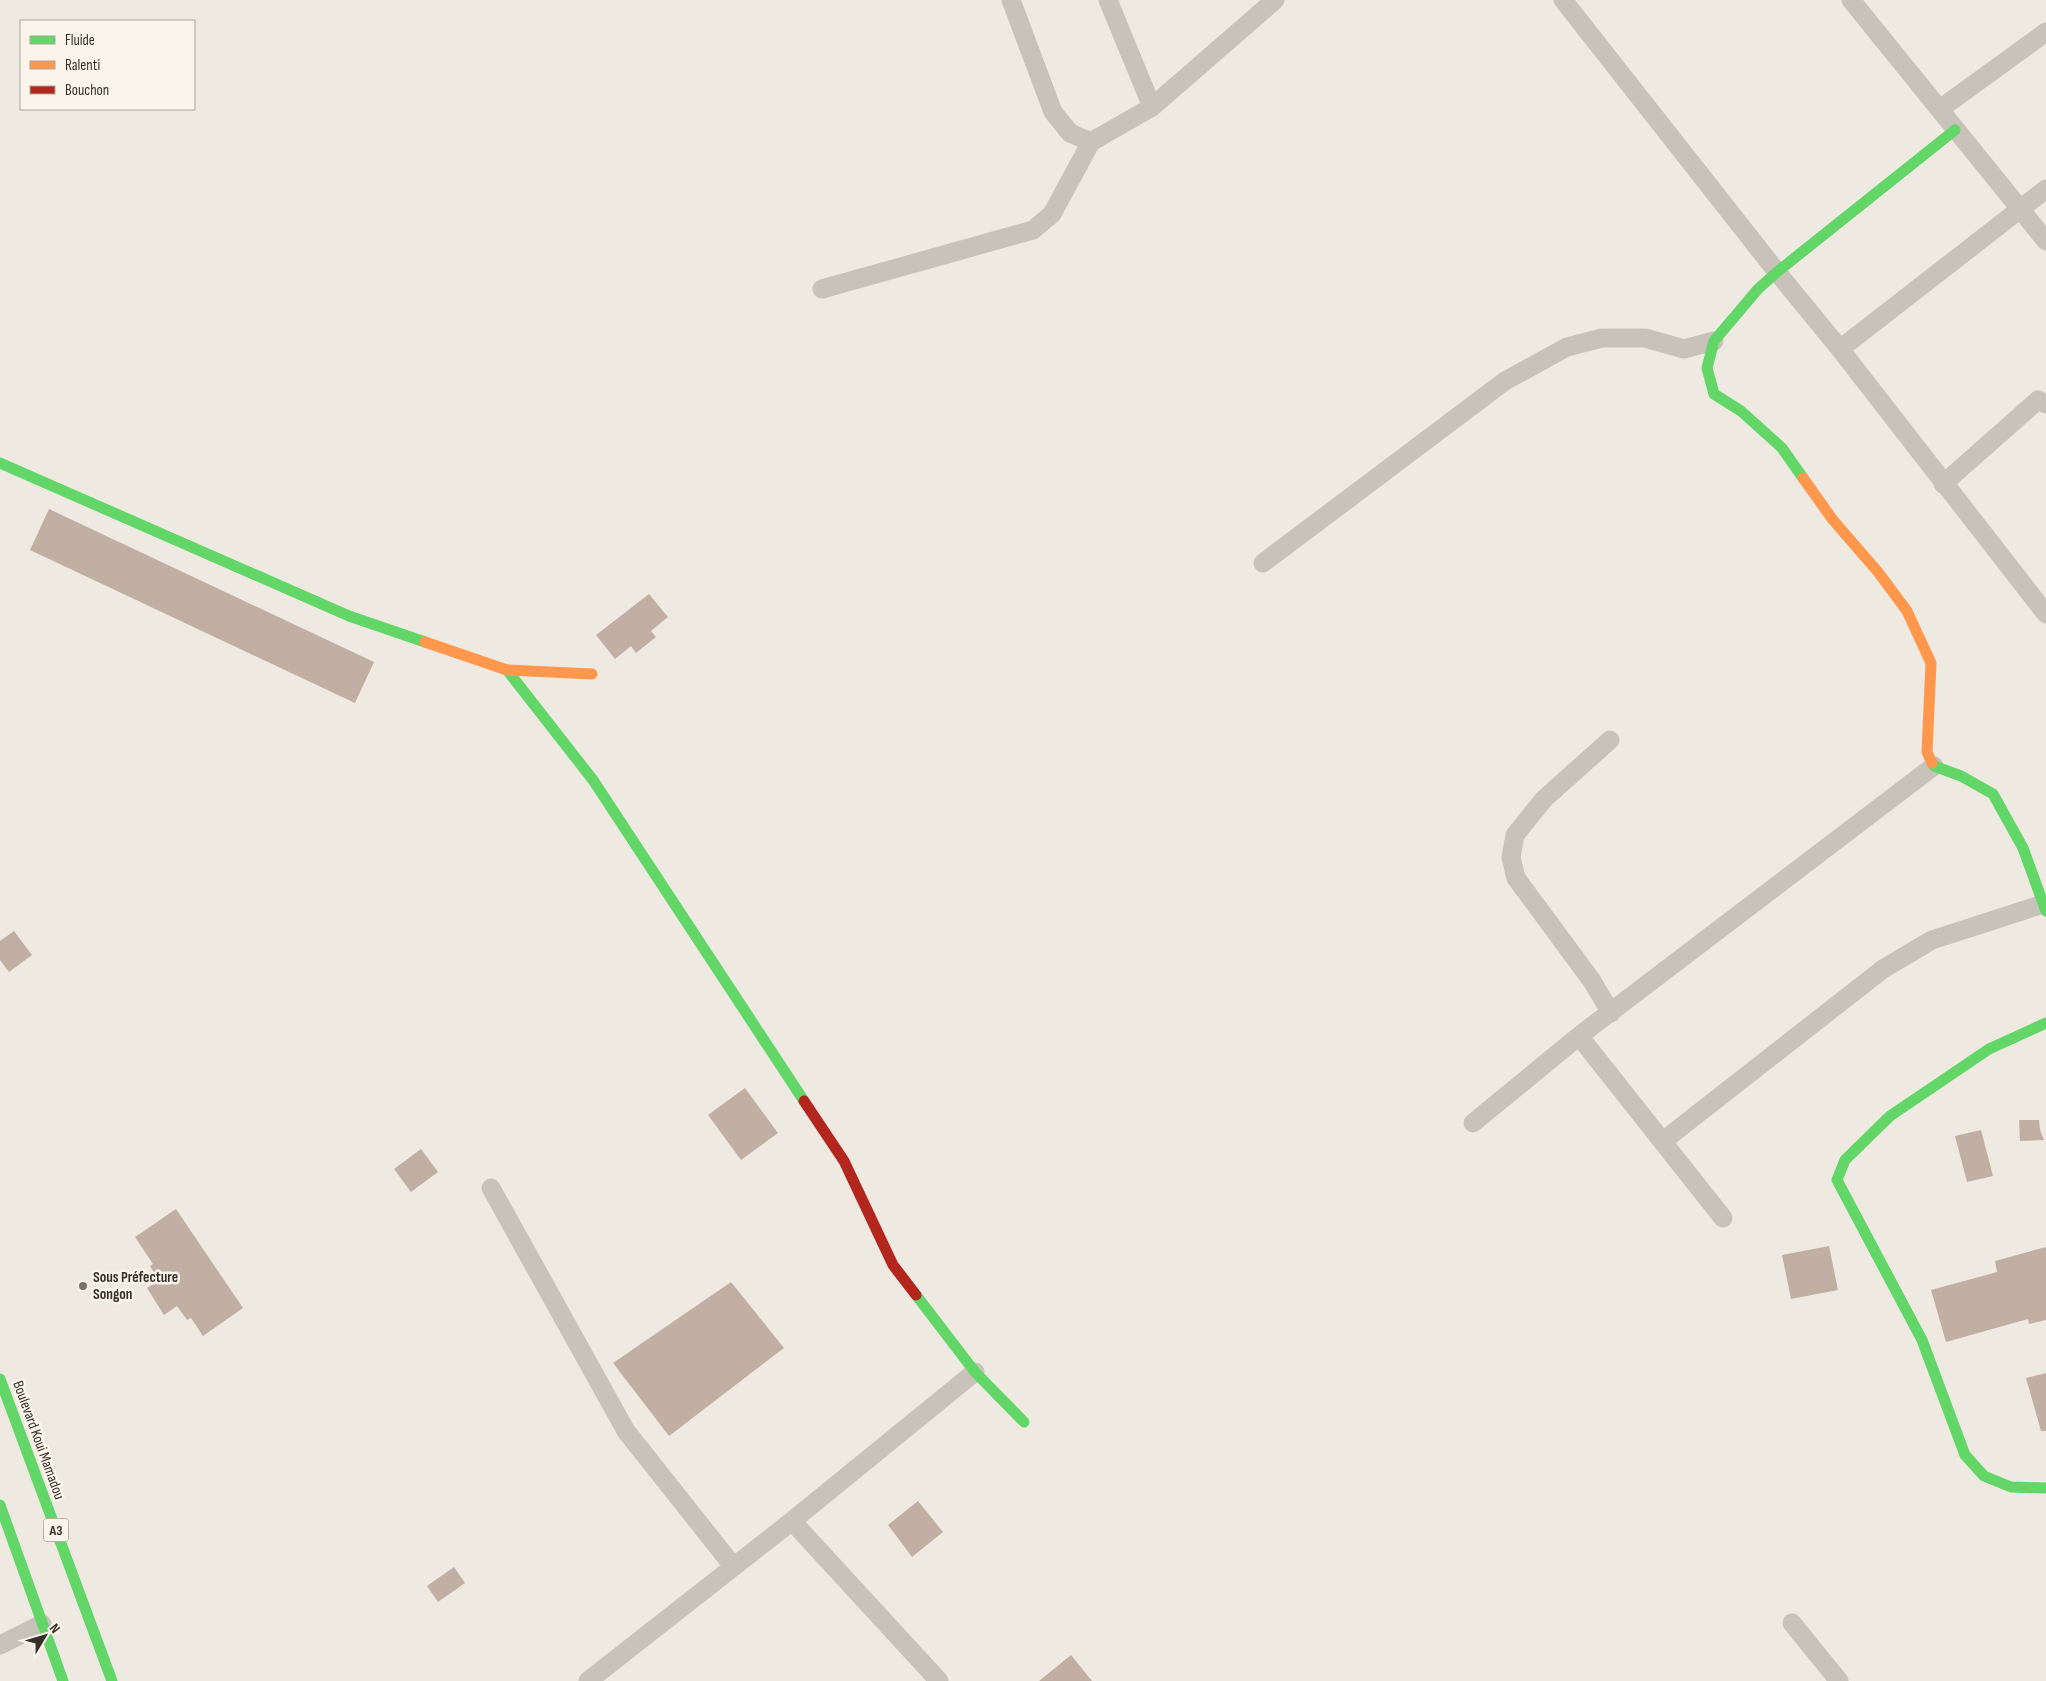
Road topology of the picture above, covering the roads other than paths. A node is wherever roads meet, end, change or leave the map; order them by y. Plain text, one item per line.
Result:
1 (1011, 0) edge
2 (1108, 0) edge
3 (1275, 0) edge
4 (1563, 0) edge
5 (1851, 0) edge
6 (2046, 32) edge
7 (1152, 107) junction
8 (1940, 109) junction
9 (1955, 130) junction
10 (1091, 142) junction
11 (2046, 190) edge
12 (2021, 210) junction
13 (2046, 241) edge
14 (1776, 272) junction
15 (822, 289) dead end
16 (1714, 341) junction
17 (1840, 349) junction
18 (2046, 404) edge
19 (0, 463) edge
20 (1943, 484) junction
21 (1263, 563) dead end
22 (2046, 614) edge
23 (507, 670) junction
24 (592, 674) dead end
25 (1610, 740) dead end
26 (1934, 766) junction
27 (2045, 907) edge
28 (1610, 1013) junction
29 (2046, 1023) edge
30 (1579, 1036) junction
31 (1473, 1122) dead end
32 (1662, 1141) junction
33 (491, 1188) dead end
34 (1724, 1218) dead end
35 (975, 1372) junction
36 (0, 1379) edge
37 (1024, 1422) dead end
38 (2046, 1488) edge
39 (0, 1505) edge
40 (792, 1521) junction
41 (733, 1566) junction
42 (1792, 1623) dead end
43 (42, 1624) junction
44 (0, 1645) edge
45 (63, 1681) edge
46 (112, 1681) edge
47 (588, 1681) edge
48 (939, 1681) edge
49 (1839, 1681) edge

1 - 10 street
2 - 7 street
3 - 7 street
4 - 14 street
5 - 8 street
6 - 8 street
7 - 10 street
8 - 9 street
9 - 12 street
9 - 14 street
10 - 15 street
11 - 12 street
12 - 13 street
12 - 17 street
14 - 16 street
14 - 17 street
16 - 21 street
16 - 26 street
17 - 20 street
18 - 20 street
19 - 23 street
20 - 22 street
23 - 24 street
23 - 35 street
25 - 28 street
26 - 27 street
26 - 28 street
27 - 32 street
28 - 30 street
29 - 38 street
30 - 31 street
30 - 32 street
32 - 34 street
33 - 41 street
35 - 37 street
35 - 40 street
36 - 46 street, Boulevard Koui Mamadou / A3
39 - 43 street
40 - 41 street
40 - 48 street
41 - 47 street
42 - 49 street
43 - 44 street
43 - 45 street

